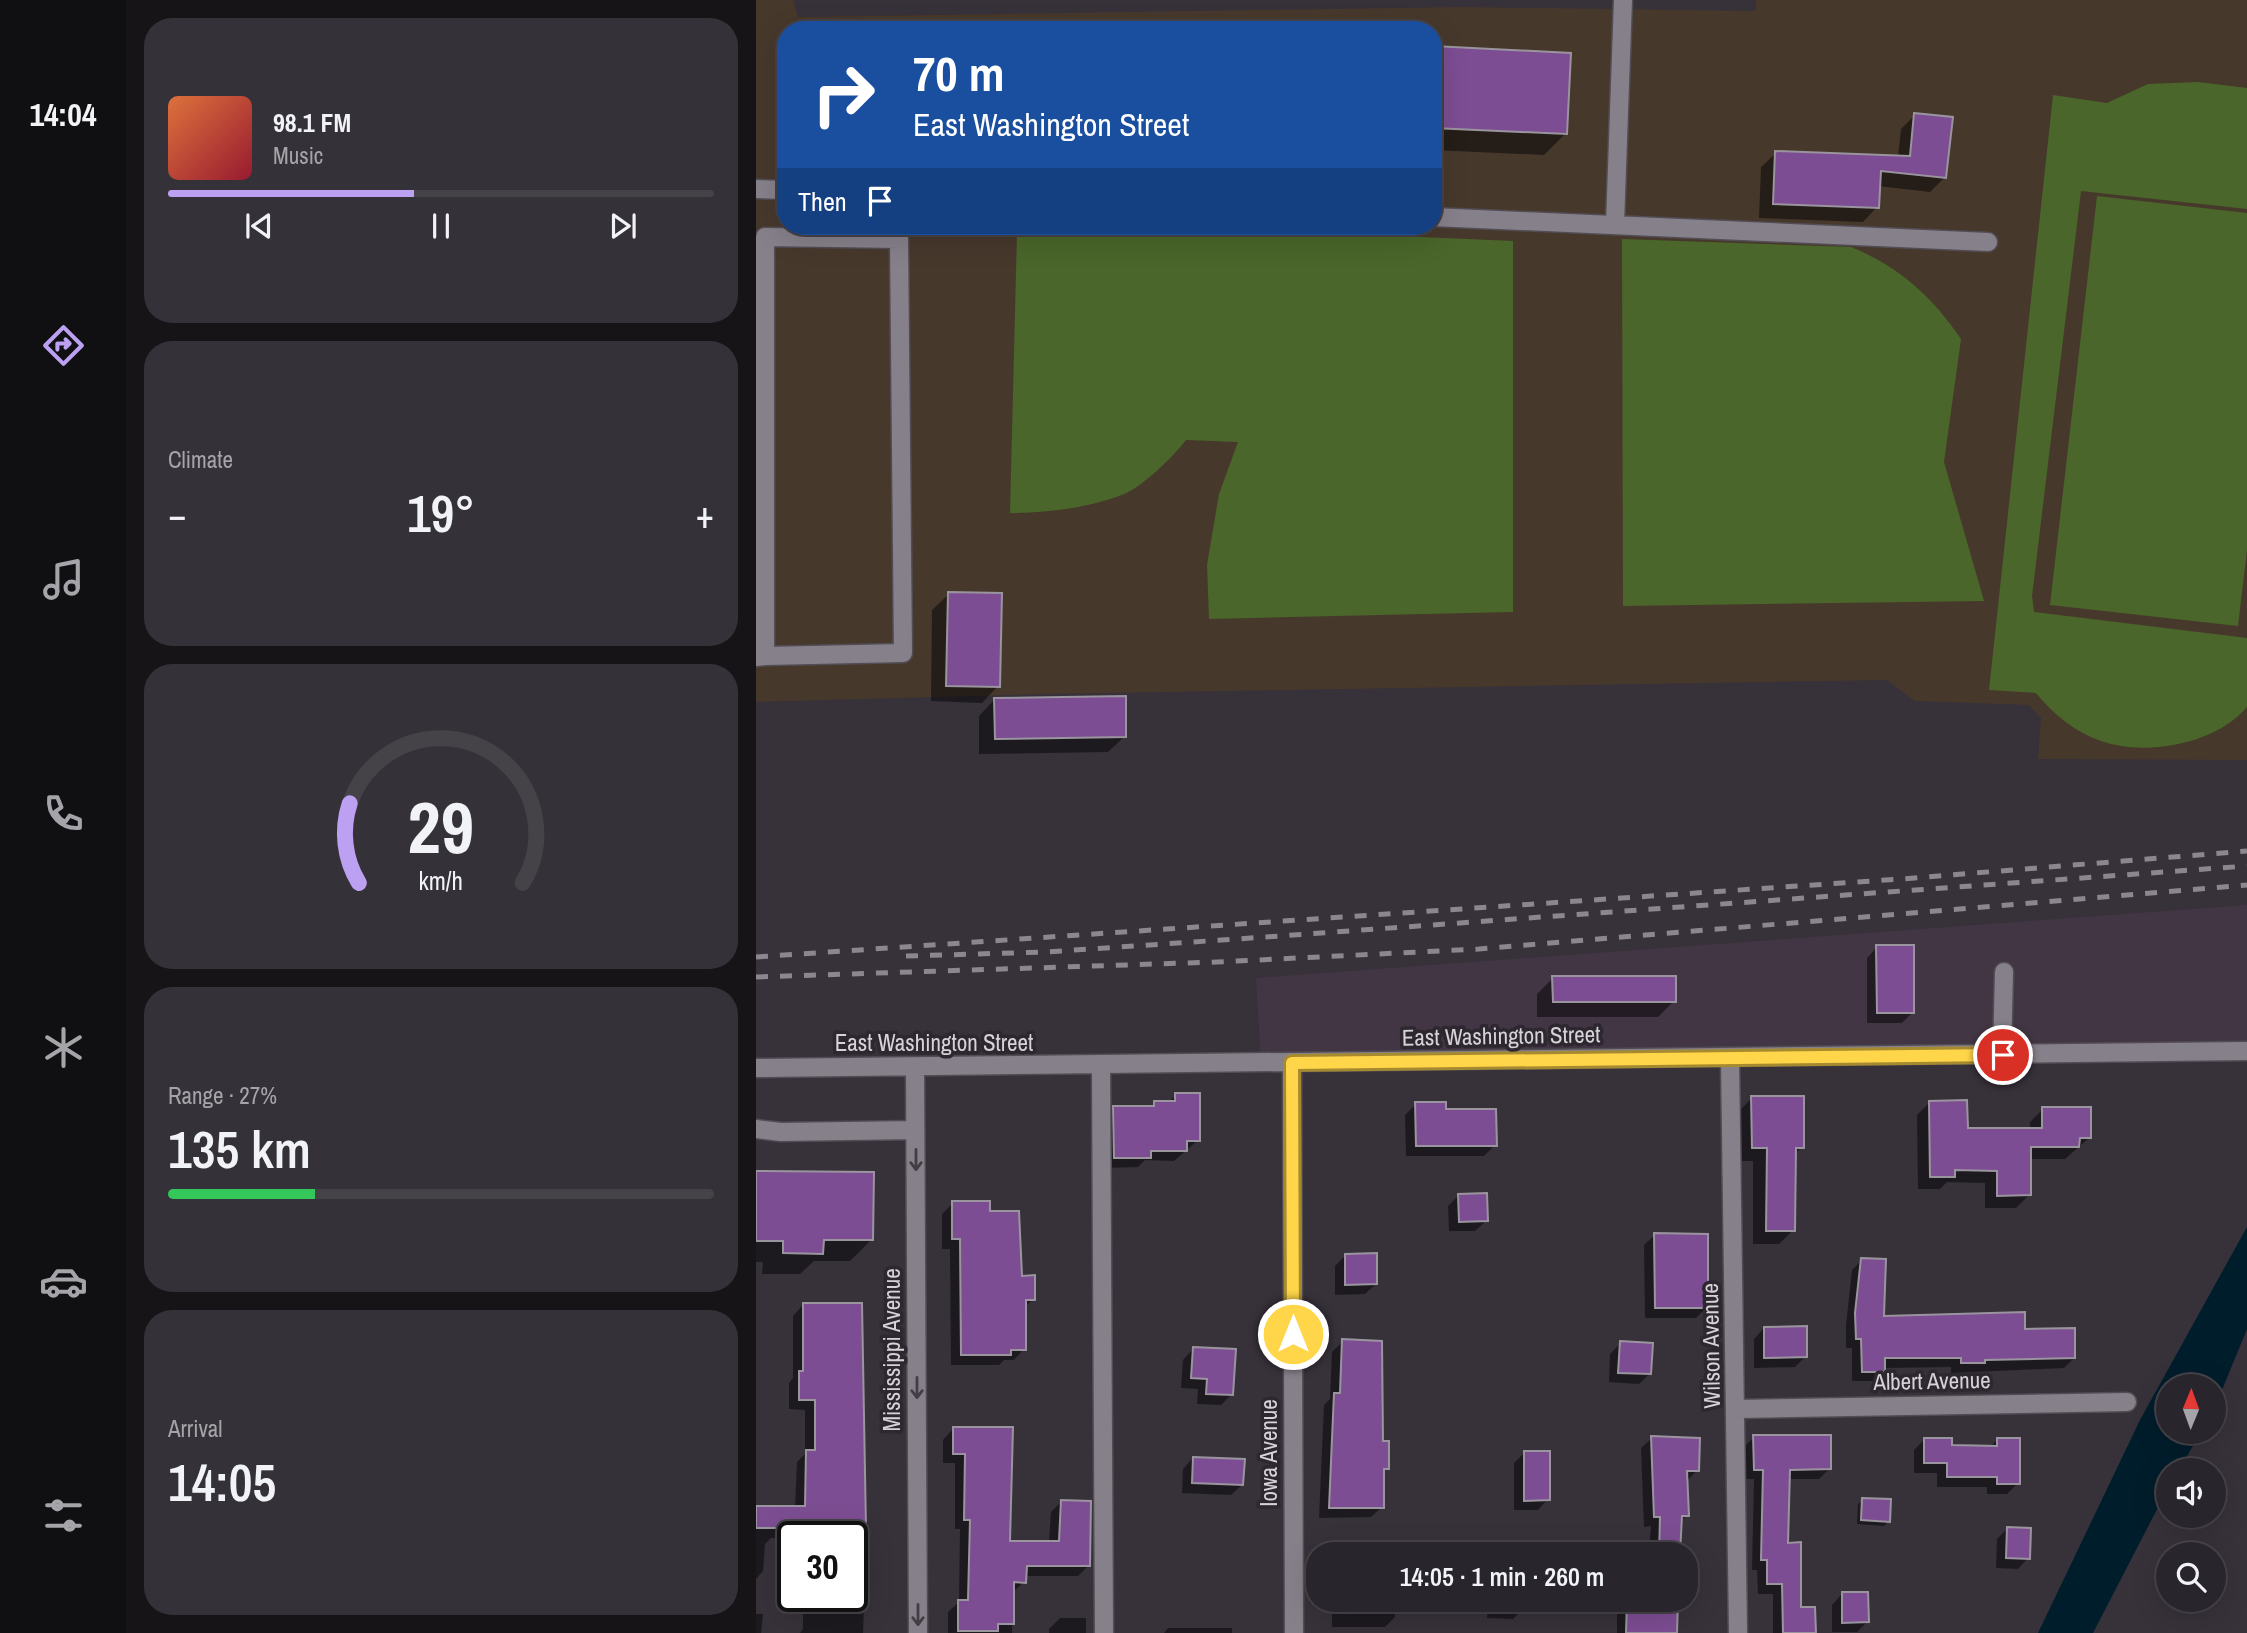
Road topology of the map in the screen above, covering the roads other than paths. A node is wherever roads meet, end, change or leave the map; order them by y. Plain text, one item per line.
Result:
1 (1623, 0) edge
2 (756, 188) edge
3 (777, 189) edge
4 (1442, 217) edge
5 (1615, 224) junction
6 (1988, 242) dead end
7 (761, 657) edge
8 (2004, 972) dead end
9 (2247, 1051) edge
10 (2003, 1055) junction
11 (1730, 1059) junction
12 (1292, 1063) junction
13 (1101, 1066) junction
14 (756, 1068) edge
15 (915, 1068) junction
16 (756, 1129) edge
17 (915, 1130) junction
18 (2127, 1402) dead end
19 (1737, 1409) junction
20 (918, 1633) edge
21 (1104, 1633) edge
22 (1294, 1633) edge
23 (1738, 1633) edge

1 - 5 street
2 - 3 street
4 - 5 street
5 - 6 street
7 - 7 street
8 - 10 street
9 - 10 street, East Washington Street
10 - 11 street, East Washington Street
11 - 12 street, East Washington Street
11 - 19 street, Wilson Avenue
12 - 13 street, East Washington Street
12 - 22 street, Iowa Avenue
13 - 15 street, East Washington Street
13 - 21 street
14 - 15 street, East Washington Street
15 - 17 street, Mississippi Avenue
16 - 17 street
17 -> 20 street, Mississippi Avenue
18 - 19 street, Albert Avenue
19 - 23 street, Wilson Avenue

